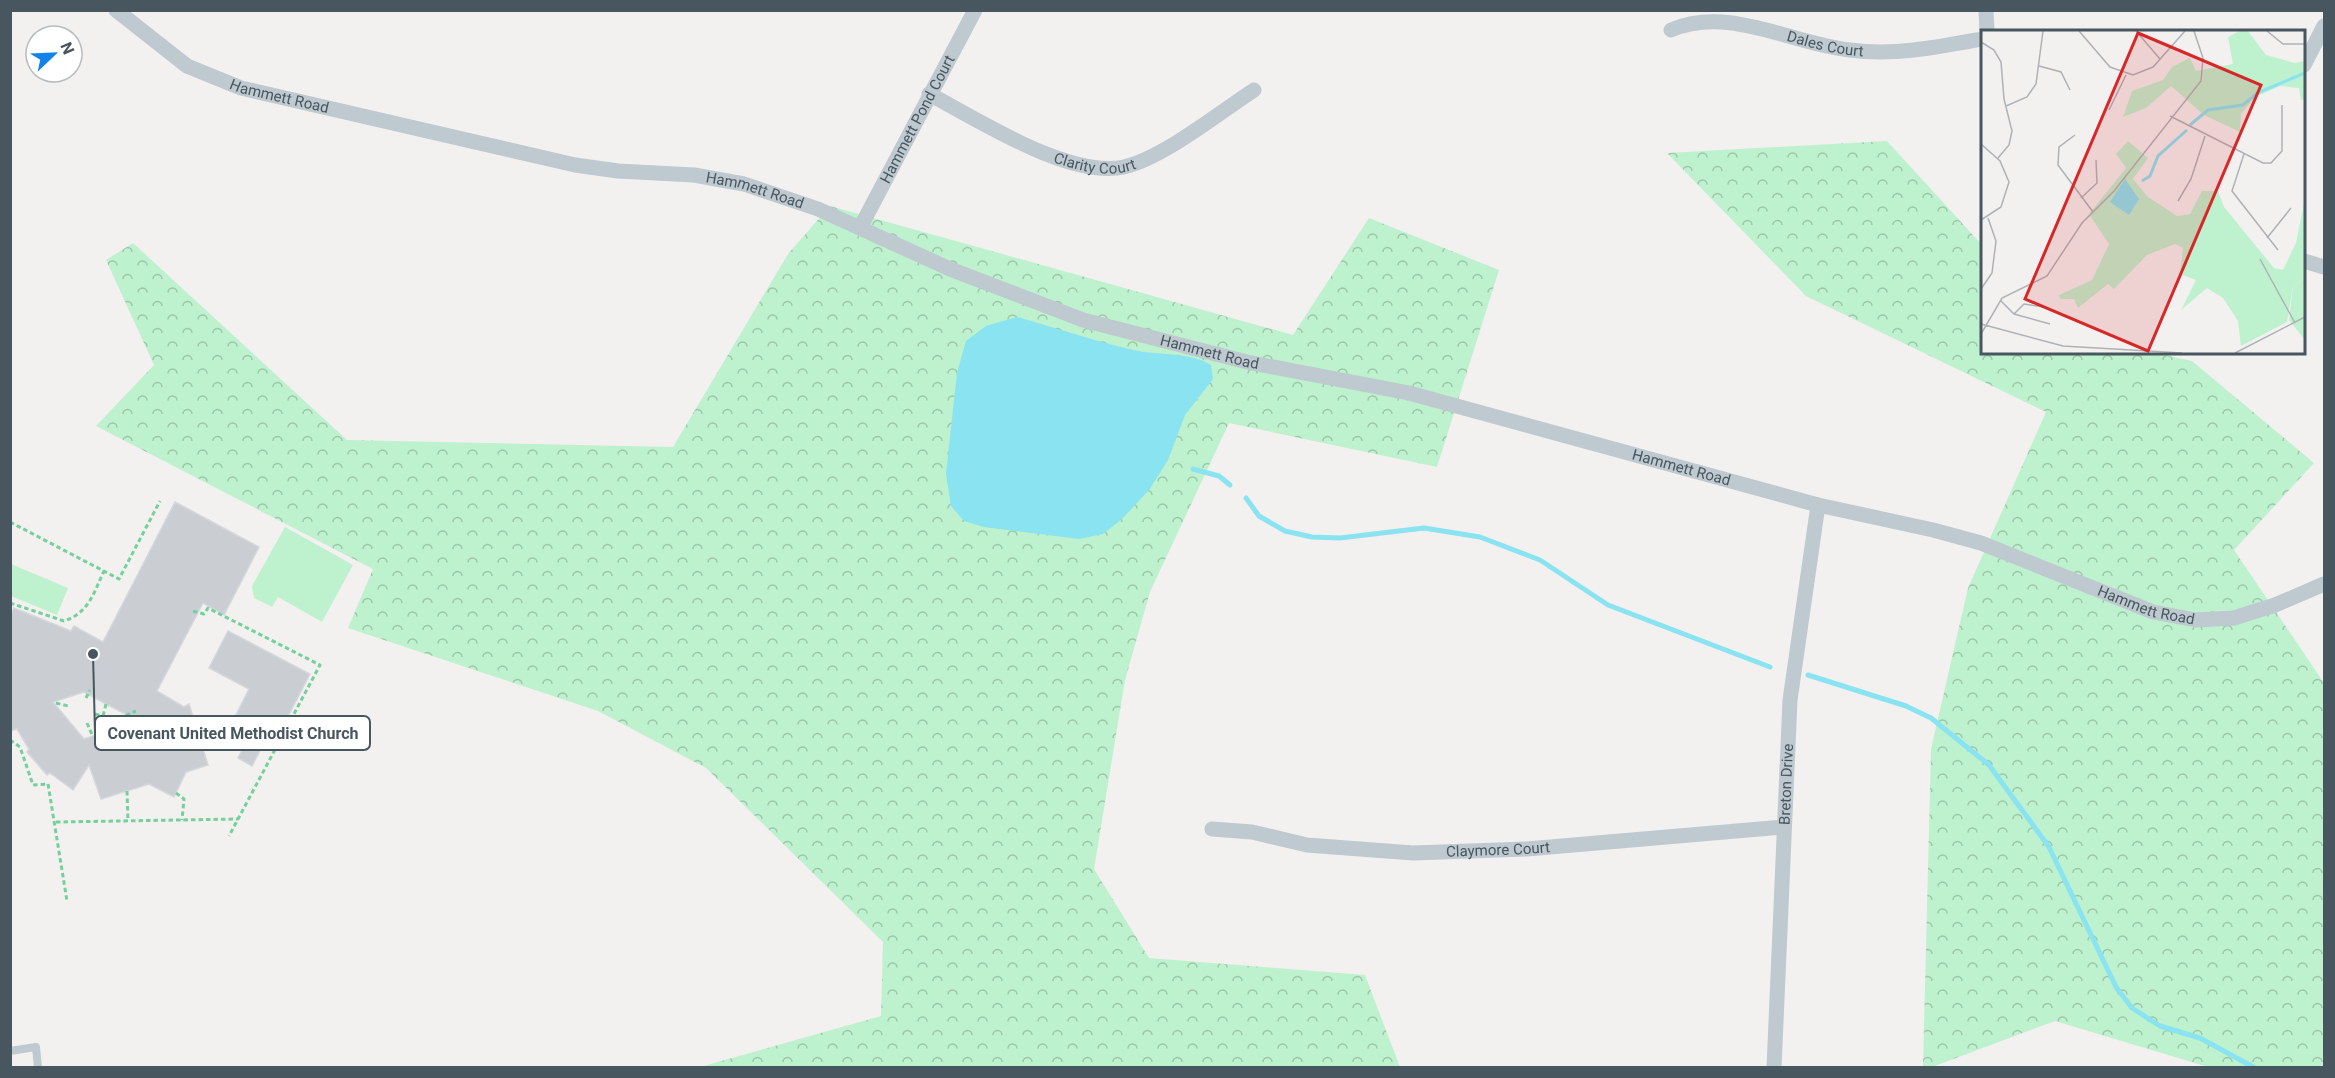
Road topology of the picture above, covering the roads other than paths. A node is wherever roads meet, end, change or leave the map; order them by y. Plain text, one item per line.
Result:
1 (116, 10) edge
2 (975, 10) edge
3 (1986, 10) edge
4 (2325, 26) edge
5 (1671, 30) dead end
6 (1988, 30) edge
7 (1981, 39) edge
8 (2305, 63) edge
9 (1254, 90) dead end
10 (929, 94) junction
11 (860, 228) junction
12 (2305, 261) edge
13 (2325, 267) edge
14 (1818, 505) junction
15 (2325, 584) edge
16 (1784, 827) junction
17 (1212, 829) dead end
18 (10, 1051) edge
19 (38, 1068) edge
20 (1774, 1068) edge

1 - 11 street, Hammett Road
2 - 10 street, Hammett Pond Court
3 - 6 street
4 - 8 street
5 - 7 street, Dales Court
9 - 10 street, Clarity Court
10 - 11 street, Hammett Pond Court
11 - 14 street, Hammett Road
12 - 13 street
14 - 15 street, Hammett Road
14 - 16 street, Breton Drive
16 - 17 street, Claymore Court
16 - 20 street, Breton Drive
18 - 19 lane

